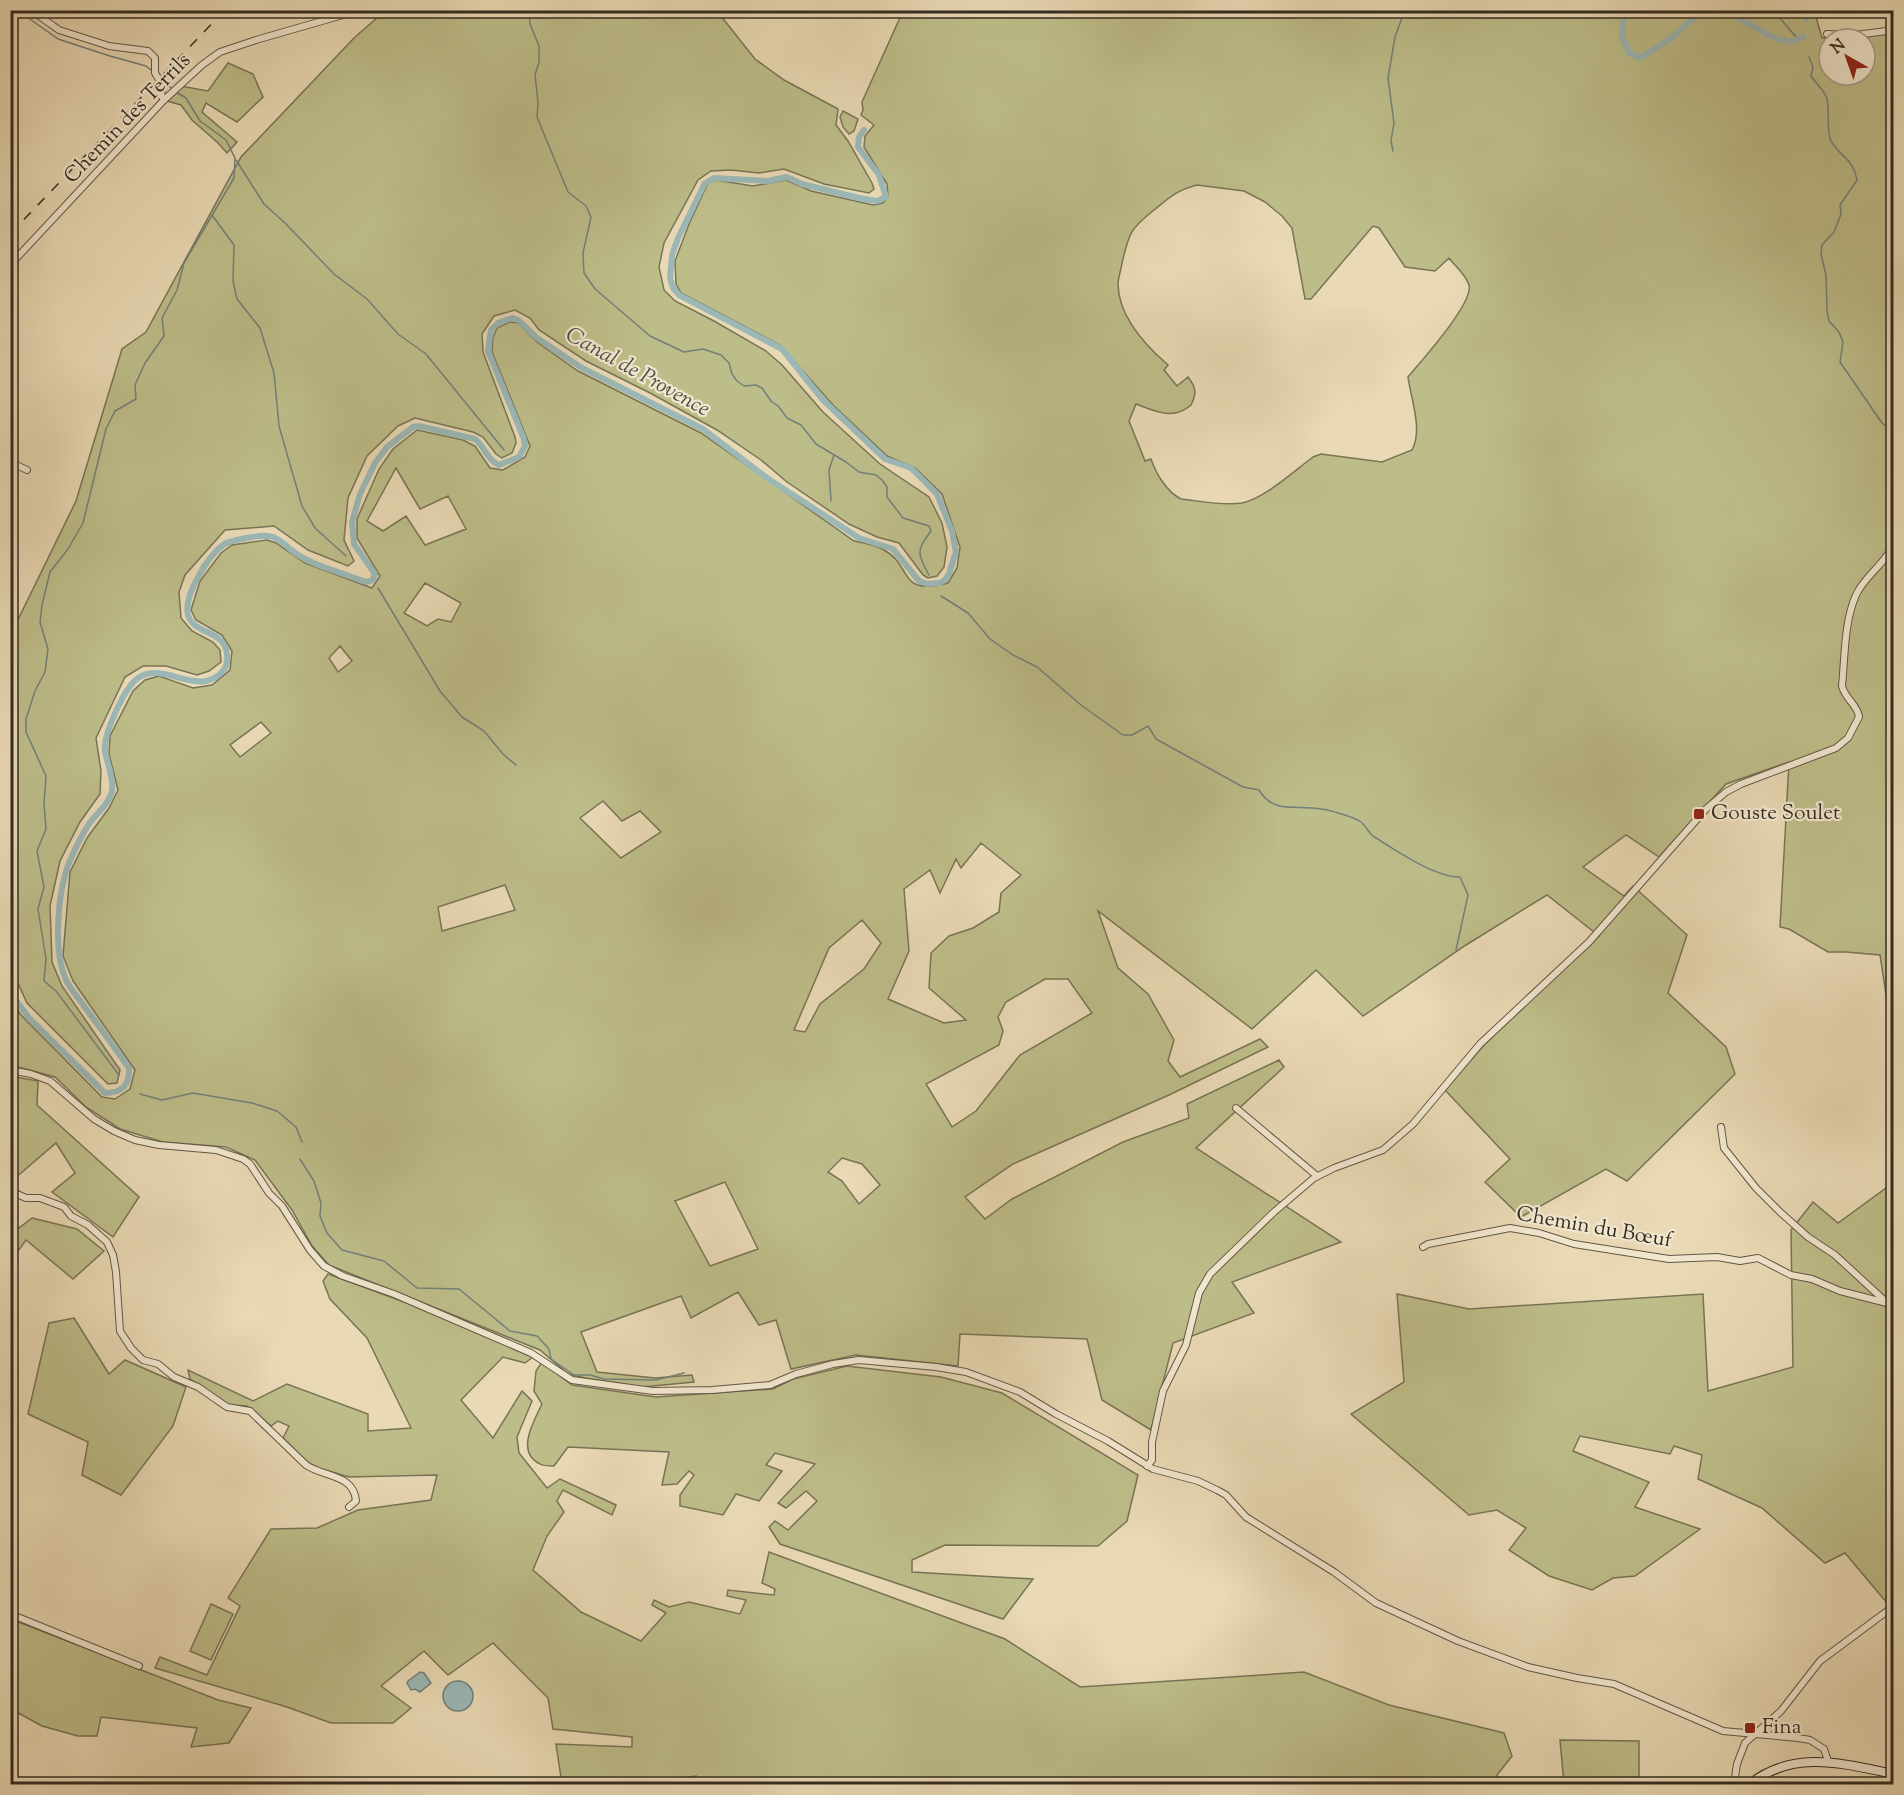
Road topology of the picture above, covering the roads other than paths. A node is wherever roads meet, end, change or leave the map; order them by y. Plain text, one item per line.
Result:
1 (31, 10) edge
2 (360, 10) edge
3 (1893, 30) edge
4 (1877, 32) edge
5 (164, 100) junction
6 (10, 265) edge
7 (10, 462) edge
8 (27, 470) dead end
9 (1893, 538) edge
10 (1893, 965) edge
11 (1893, 983) edge
12 (10, 1070) edge
13 (1236, 1108) dead end
14 (1721, 1127) dead end
15 (1317, 1176) junction
16 (10, 1186) edge
17 (1423, 1247) dead end
18 (1887, 1303) junction
19 (1893, 1311) edge
20 (1147, 1466) junction
21 (349, 1507) dead end
22 (1893, 1606) edge
23 (10, 1614) edge
24 (139, 1666) dead end
25 (1754, 1735) junction
26 (1828, 1761) junction
27 (1893, 1774) edge
28 (1734, 1785) edge
29 (1750, 1785) edge

1 - 5 street
2 - 5 street, Chemin des Terrils
3 - 4 street
5 - 6 street, Chemin des Terrils
7 - 8 street
9 - 15 street
10 - 11 street
12 - 20 street
13 - 15 street
14 - 18 street
15 - 20 street
16 - 21 street
17 - 18 street, Chemin du Bœuf
18 - 19 street
20 - 25 street
22 - 25 street
23 - 24 street
25 - 26 street
25 - 28 street
26 - 27 street
26 - 29 street

